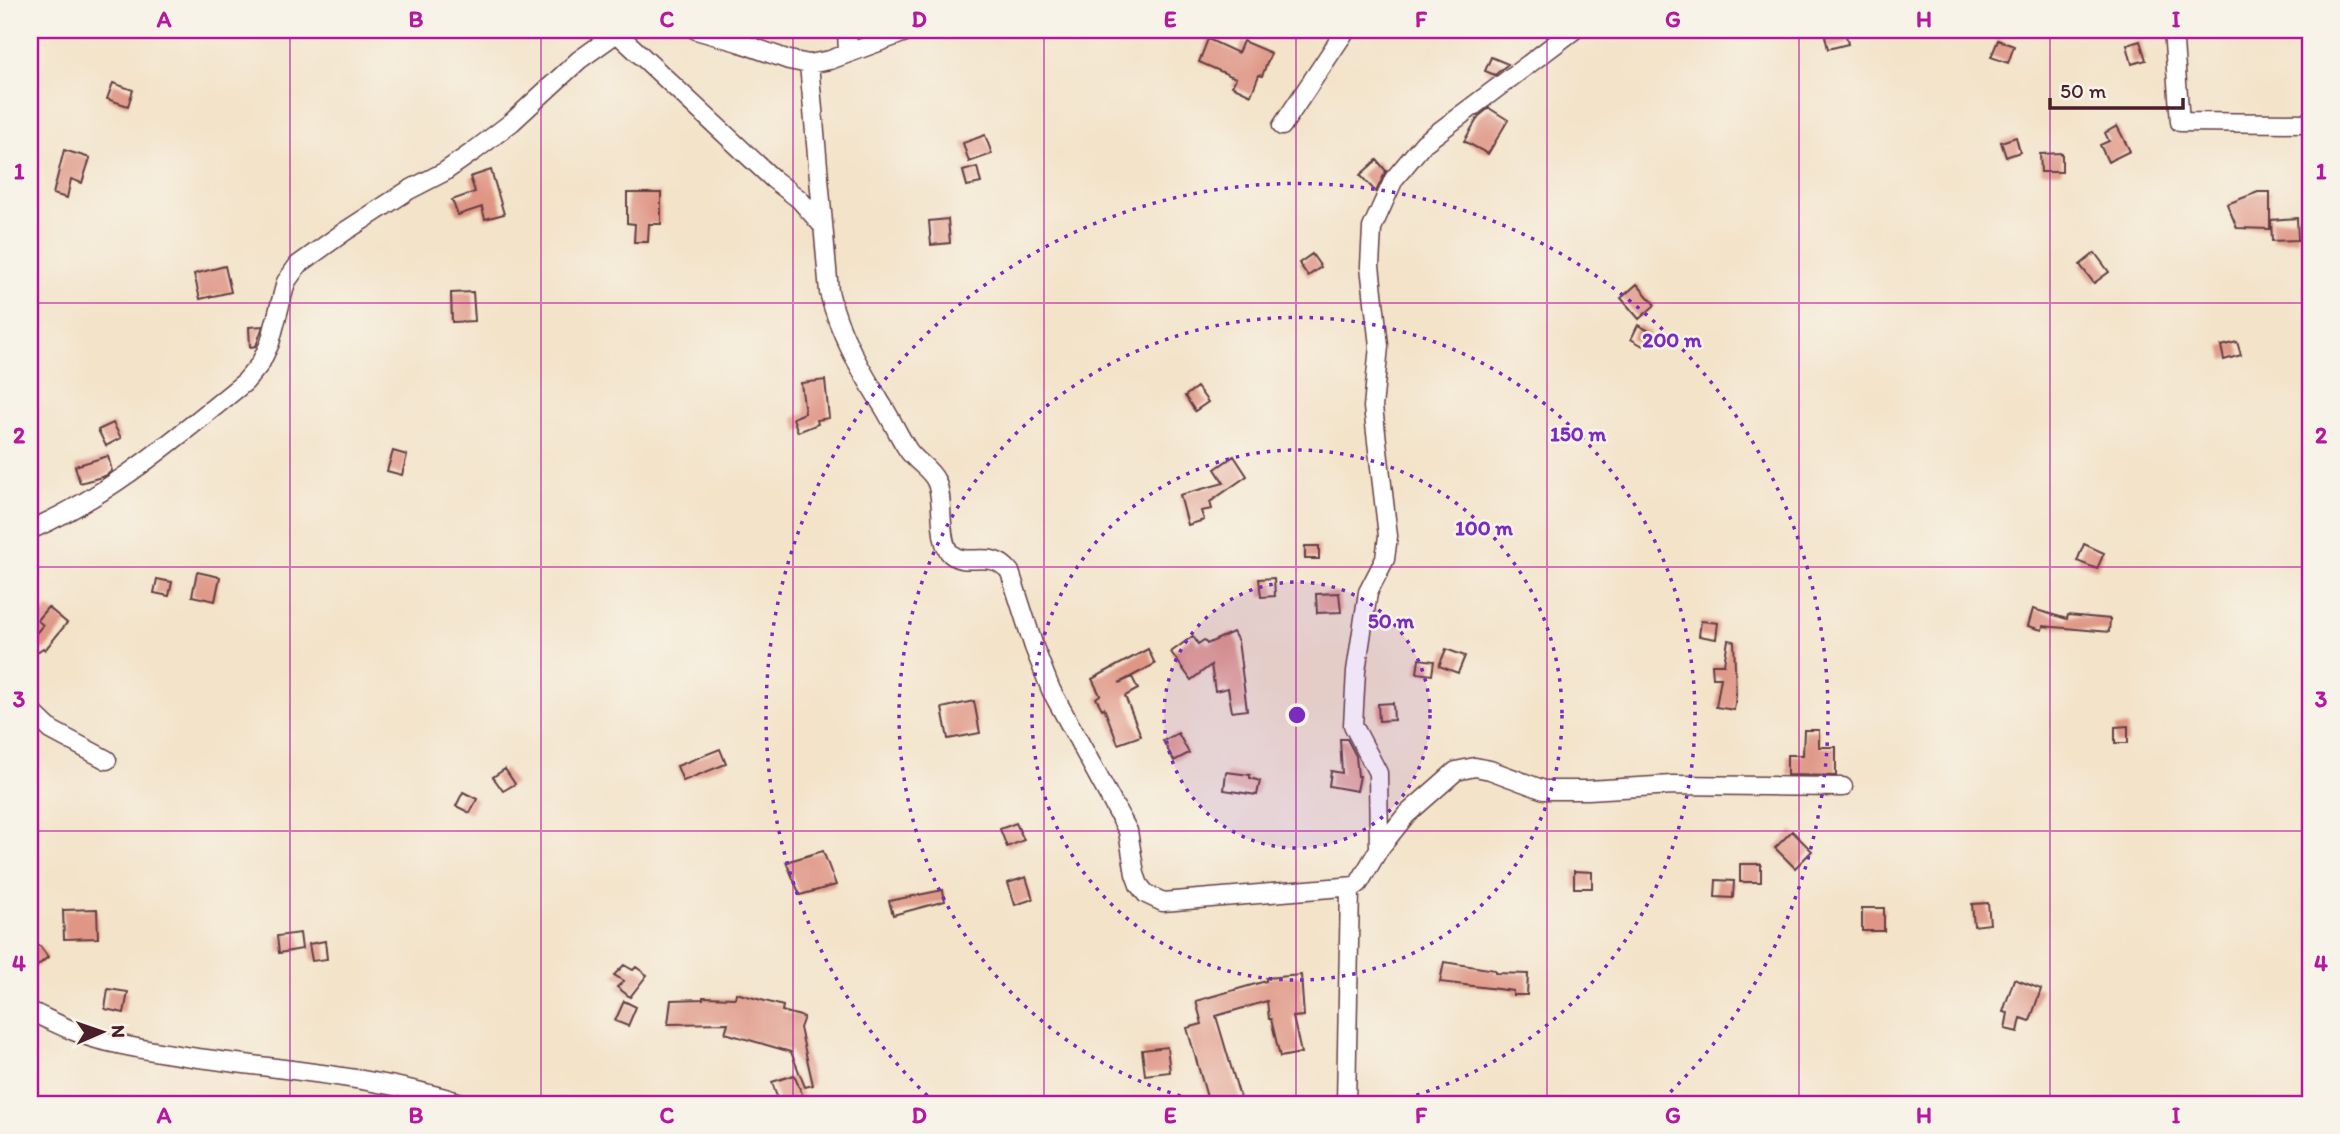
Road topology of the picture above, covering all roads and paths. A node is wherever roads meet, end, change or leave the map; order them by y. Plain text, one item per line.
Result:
1 (696, 30) edge
2 (848, 30) edge
3 (911, 30) edge
4 (1346, 30) edge
5 (1574, 30) edge
6 (2174, 30) edge
7 (619, 31) edge
8 (848, 52) junction
9 (809, 64) junction
10 (2310, 123) edge
11 (1282, 126) dead end
12 (823, 226) junction
13 (30, 530) edge
14 (30, 710) edge
15 (107, 760) dead end
16 (1843, 787) dead end
17 (1379, 849) junction
18 (1350, 888) junction
19 (30, 1012) edge
20 (465, 1104) edge
21 (1346, 1104) edge

1 - 9 street
2 - 8 street
3 - 8 street
4 - 11 street
5 - 17 street
6 - 10 street
7 - 12 street
7 - 13 street
8 - 9 street
9 - 12 street
12 - 18 street
14 - 15 street
16 - 17 street
17 - 18 street
18 - 21 street
19 - 20 street

